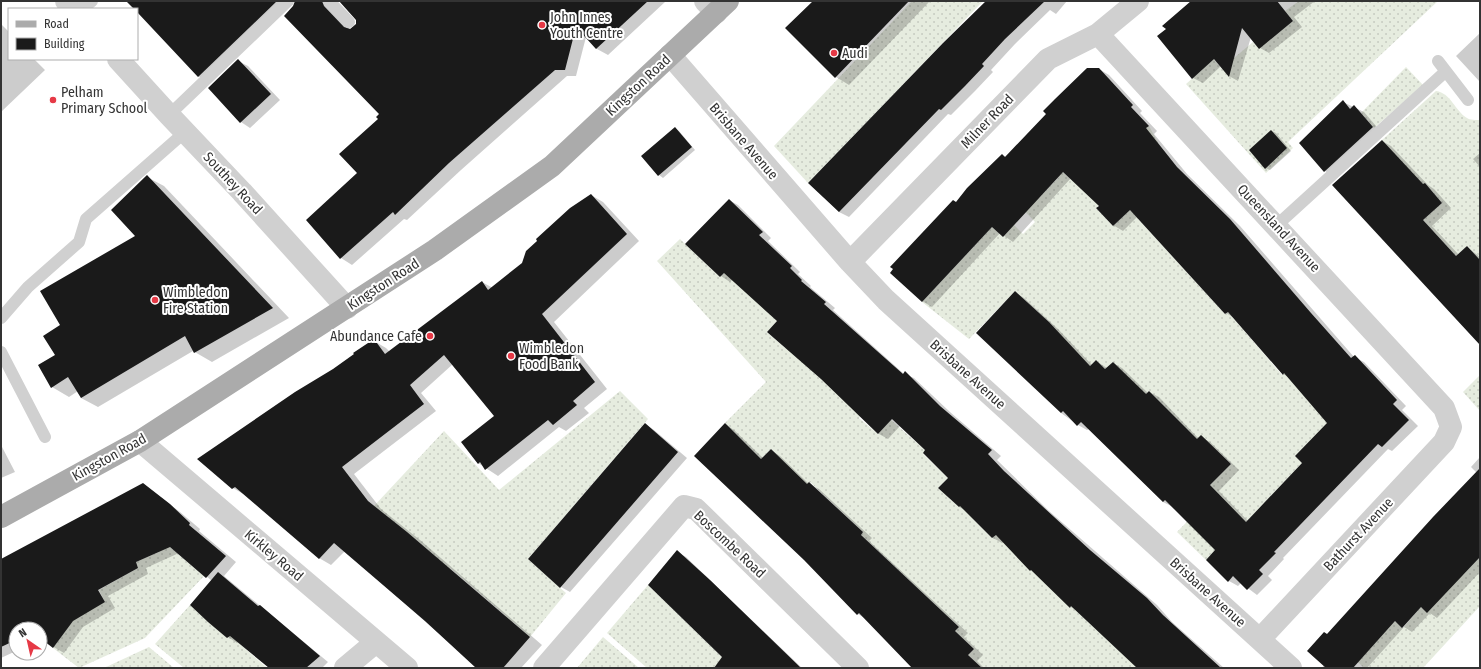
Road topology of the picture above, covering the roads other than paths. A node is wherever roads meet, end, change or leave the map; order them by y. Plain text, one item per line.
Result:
1 (92, 1) edge
2 (288, 1) edge
3 (329, 1) edge
4 (1138, 1) edge
5 (716, 5) edge
6 (83, 8) edge
7 (349, 22) dead end
8 (1098, 34) junction
9 (670, 55) junction
10 (119, 60) edge
11 (1438, 61) dead end
12 (1445, 72) junction
13 (1468, 100) dead end
14 (168, 115) junction
15 (185, 132) junction
16 (1277, 225) junction
17 (850, 262) junction
18 (347, 308) junction
19 (1, 318) edge
20 (1, 352) edge
21 (1451, 427) joint
22 (45, 437) dead end
23 (140, 441) junction
24 (1, 517) edge
25 (1260, 639) junction
26 (376, 642) junction
27 (345, 668) edge
28 (408, 668) edge
29 (544, 668) edge
30 (858, 668) edge
31 (1291, 668) edge

1 - 6 lane
2 - 14 lane
3 - 7 lane
4 - 8 street, Milner Road
5 - 9 main road, Kingston Road
8 - 16 street, Queensland Avenue
8 - 17 street, Milner Road
9 - 17 street, Brisbane Avenue
9 - 18 main road, Kingston Road
10 - 14 street, Southey Road
11 - 12 lane
12 - 13 lane
12 - 16 lane
14 - 15 street, Southey Road
15 - 18 street, Southey Road
15 - 19 lane
16 - 21 street, Queensland Avenue
17 - 25 street, Brisbane Avenue
18 - 23 main road, Kingston Road
20 - 22 lane
21 - 25 street, Bathurst Avenue
23 - 24 main road, Kingston Road
23 - 26 street, Kirkley Road
25 - 31 street, Brisbane Avenue
26 - 27 street
26 - 28 street, Kirkley Road
29 - 30 street, Boscombe Road

